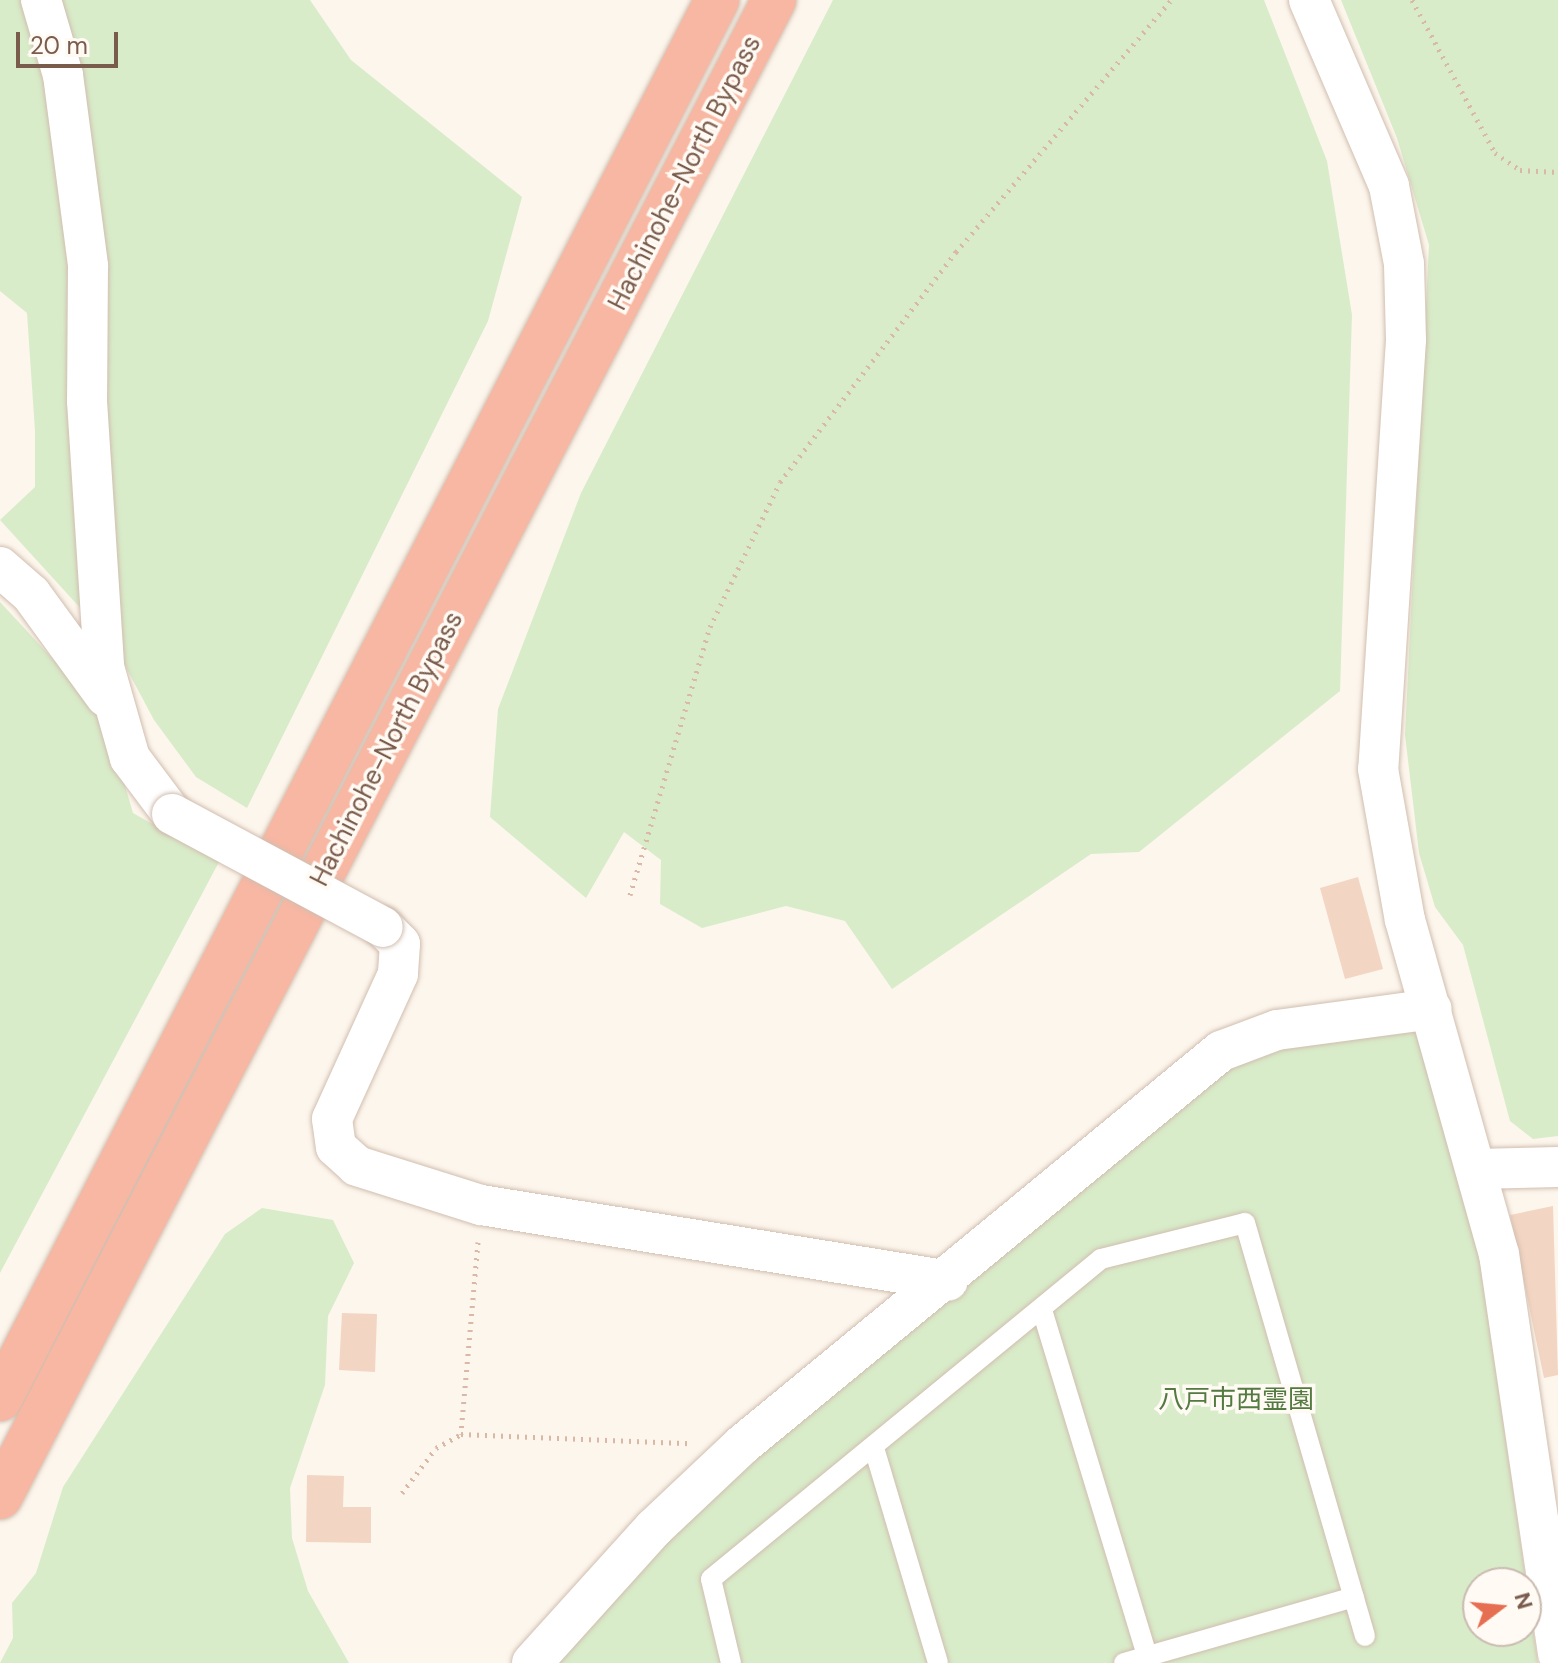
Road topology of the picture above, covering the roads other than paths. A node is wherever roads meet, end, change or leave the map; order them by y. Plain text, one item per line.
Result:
1 (41, 0) edge
2 (717, 0) edge
3 (774, 0) edge
4 (1309, 0) edge
5 (0, 567) edge
6 (118, 713) junction
7 (1432, 1009) junction
8 (1558, 1167) edge
9 (1477, 1169) junction
10 (948, 1281) junction
11 (1042, 1310) junction
12 (0, 1399) edge
13 (874, 1448) junction
14 (0, 1497) edge
15 (1354, 1597) junction
16 (1365, 1636) dead end
17 (1558, 1654) edge
18 (1147, 1656) junction
19 (532, 1663) edge
20 (731, 1663) edge
21 (938, 1663) edge
22 (1124, 1663) edge

1 - 6 street
2 - 12 highway, Hachinohe-North Bypass
3 - 14 highway, Hachinohe-North Bypass
4 - 7 street
5 - 6 street
6 - 10 street, bridge
7 - 9 street
7 - 10 street
8 - 9 street
9 - 17 street
10 - 19 street
11 - 13 lane
11 - 15 lane
11 - 18 lane
13 - 20 lane
13 - 21 lane
15 - 16 lane
15 - 18 lane
18 - 22 lane

